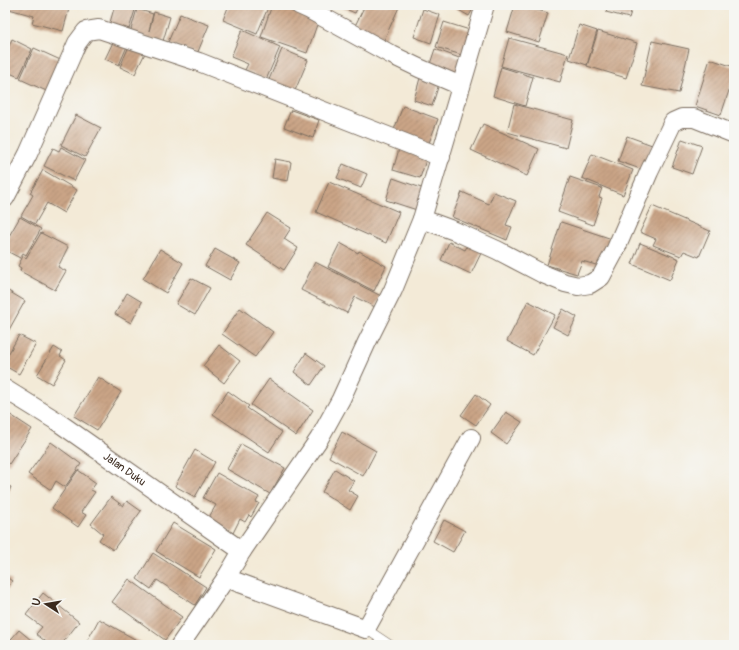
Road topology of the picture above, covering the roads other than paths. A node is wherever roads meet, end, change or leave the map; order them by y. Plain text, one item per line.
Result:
1 (299, 5) edge
2 (485, 5) edge
3 (461, 86) junction
4 (734, 134) edge
5 (441, 157) junction
6 (5, 198) edge
7 (422, 219) junction
8 (5, 389) edge
9 (471, 438) dead end
10 (242, 551) junction
11 (226, 578) junction
12 (366, 629) junction
13 (180, 645) edge
14 (390, 645) edge

1 - 3 street
2 - 3 street
3 - 5 street
4 - 7 street
5 - 6 street
5 - 7 street
7 - 10 street
8 - 10 street, Jalan Duku
9 - 12 street
10 - 11 street
11 - 12 street
11 - 13 street
12 - 14 lane

